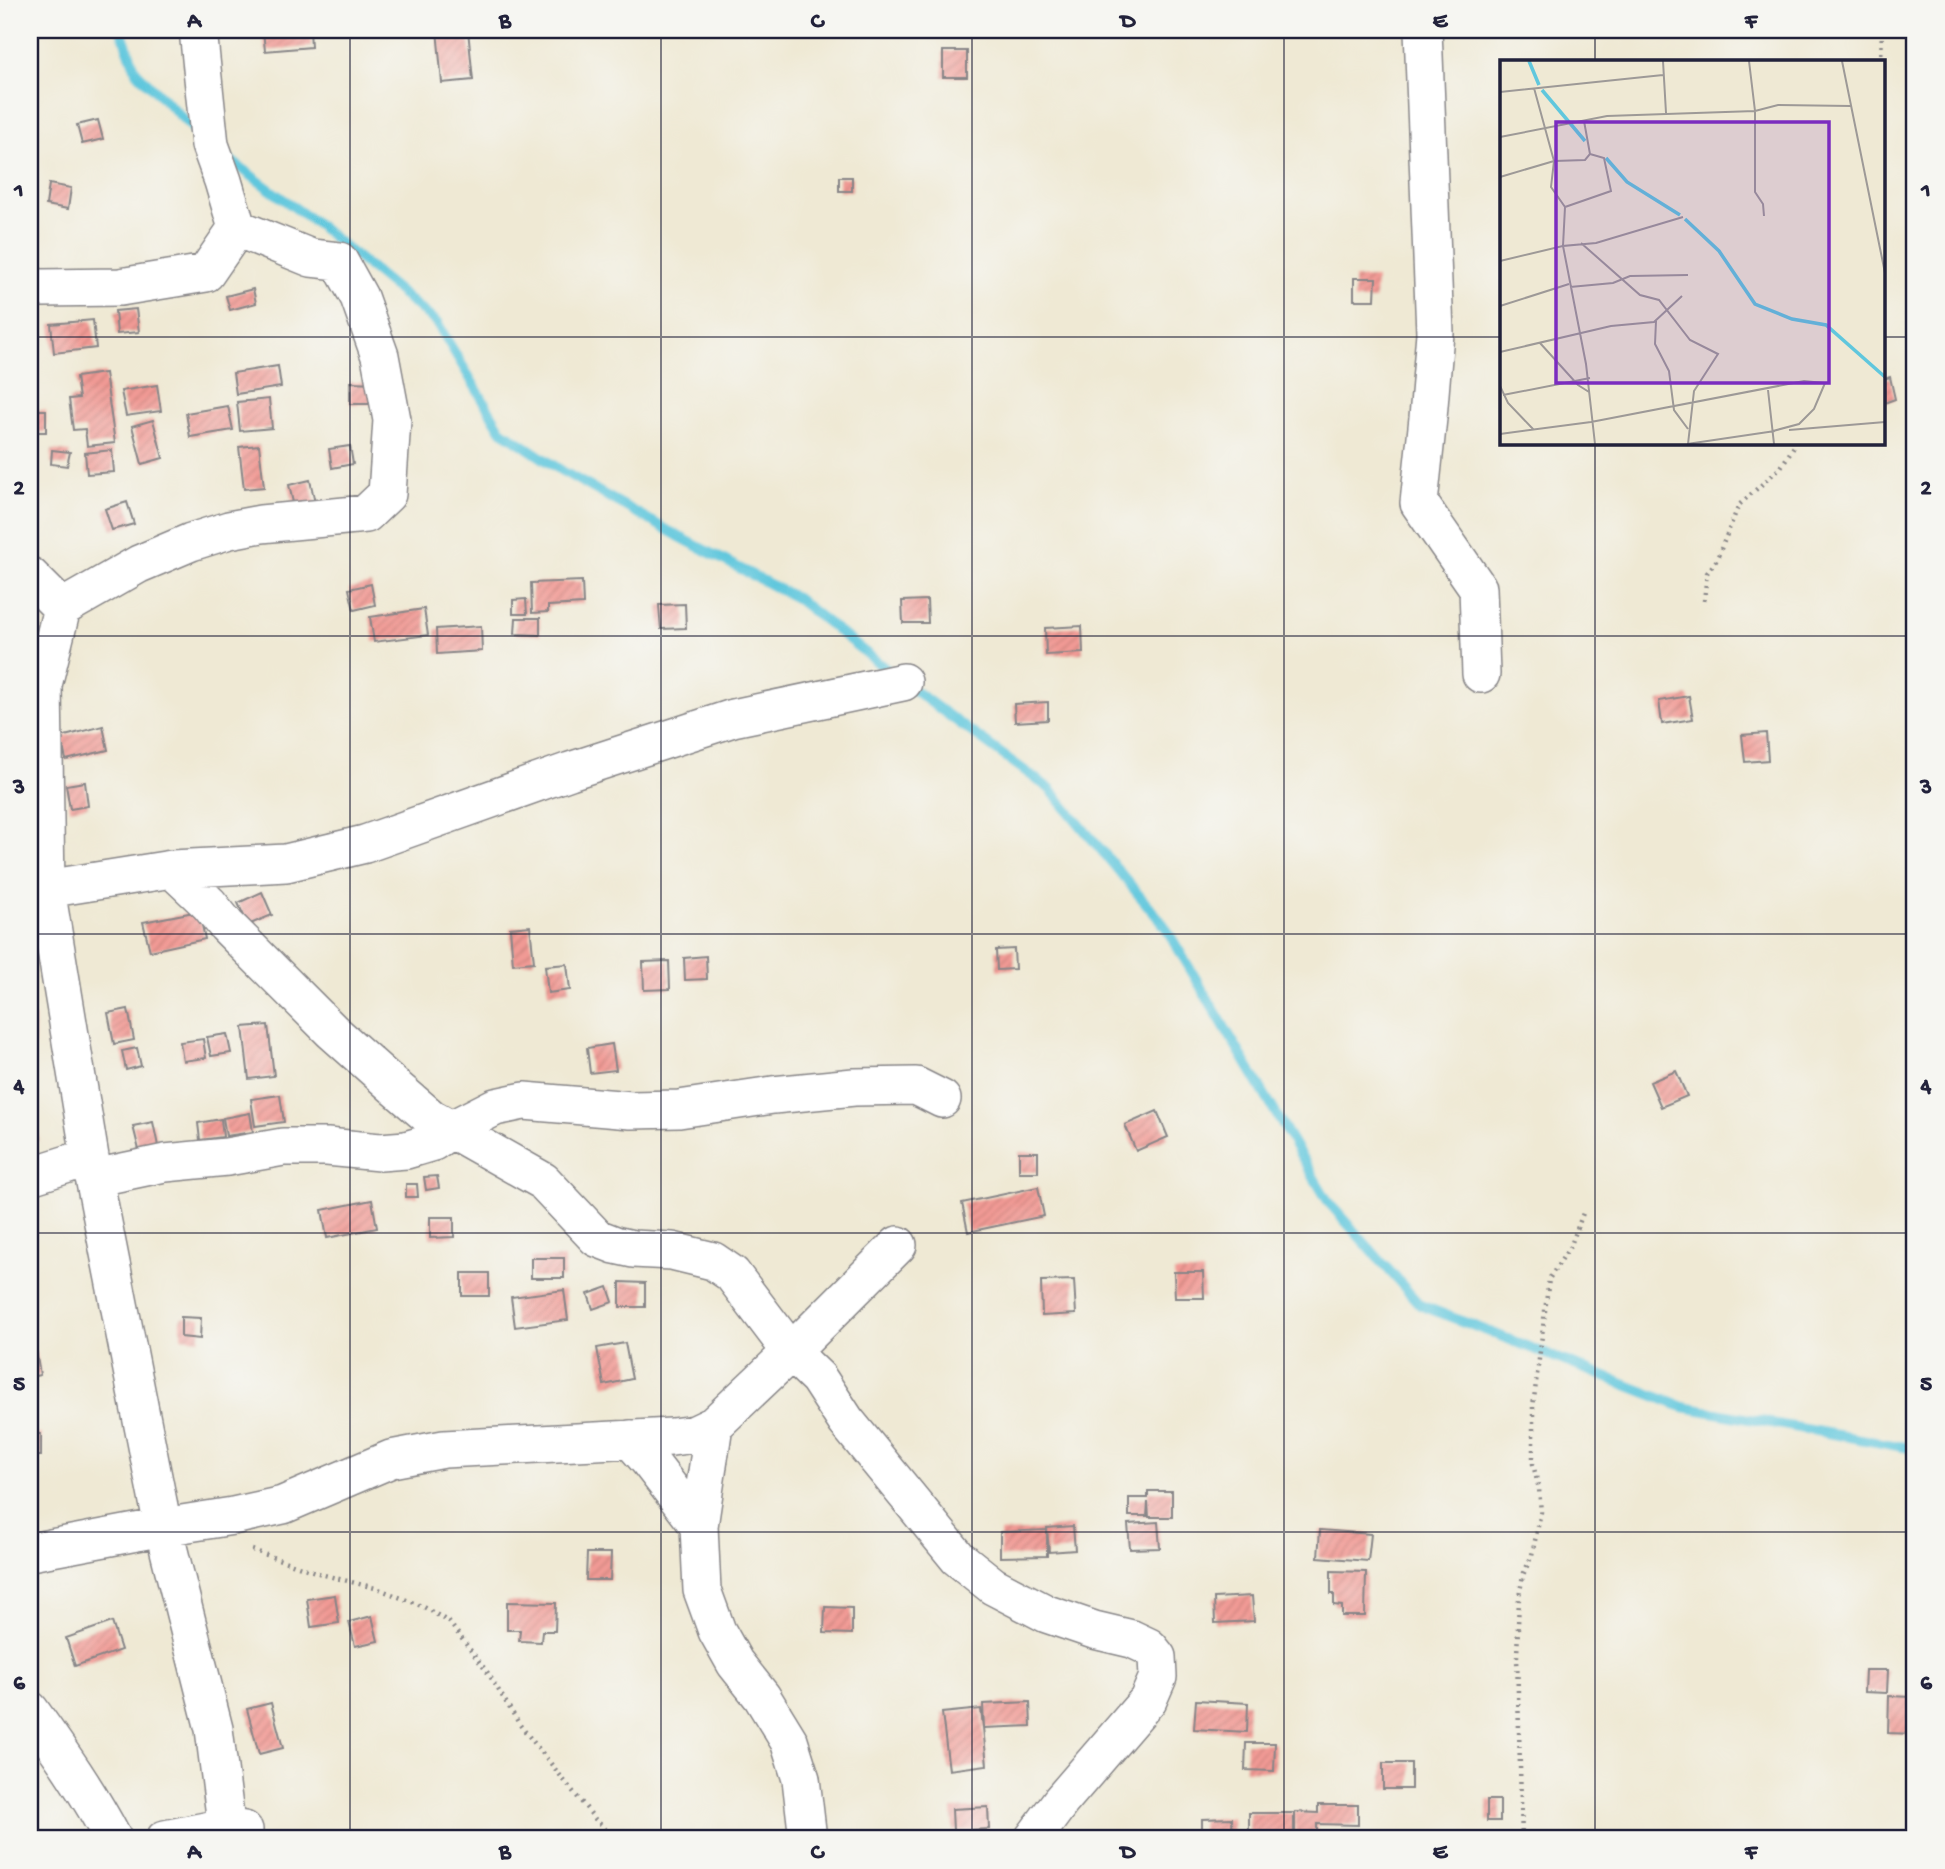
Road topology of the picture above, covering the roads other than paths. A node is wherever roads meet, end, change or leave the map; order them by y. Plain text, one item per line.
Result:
1 (198, 30) edge
2 (1423, 30) edge
3 (237, 228) junction
4 (30, 286) edge
5 (30, 576) edge
6 (62, 608) junction
7 (1481, 674) dead end
8 (903, 682) dead end
9 (172, 869) junction
10 (38, 891) edge
11 (942, 1099) dead end
12 (452, 1129) junction
13 (92, 1167) junction
14 (30, 1176) edge
15 (898, 1245) dead end
16 (791, 1352) junction
17 (714, 1425) junction
18 (629, 1439) junction
19 (699, 1526) junction
20 (163, 1527) junction
21 (30, 1552) edge
22 (30, 1710) edge
23 (233, 1832) edge
24 (113, 1839) edge
25 (165, 1839) edge
26 (808, 1839) edge
27 (1033, 1839) edge

1 - 3 street
2 - 7 street
3 - 4 street
3 - 6 street
5 - 6 street
6 - 10 street
8 - 9 street
9 - 10 street
9 - 12 street
10 - 13 street
11 - 12 street
12 - 13 street
12 - 16 street
13 - 14 street
13 - 20 street
15 - 16 street
16 - 17 street
16 - 27 street
17 - 18 street
17 - 19 street
18 - 19 street
18 - 20 street
19 - 26 street
20 - 21 street
20 - 23 street
22 - 24 street
23 - 25 street

